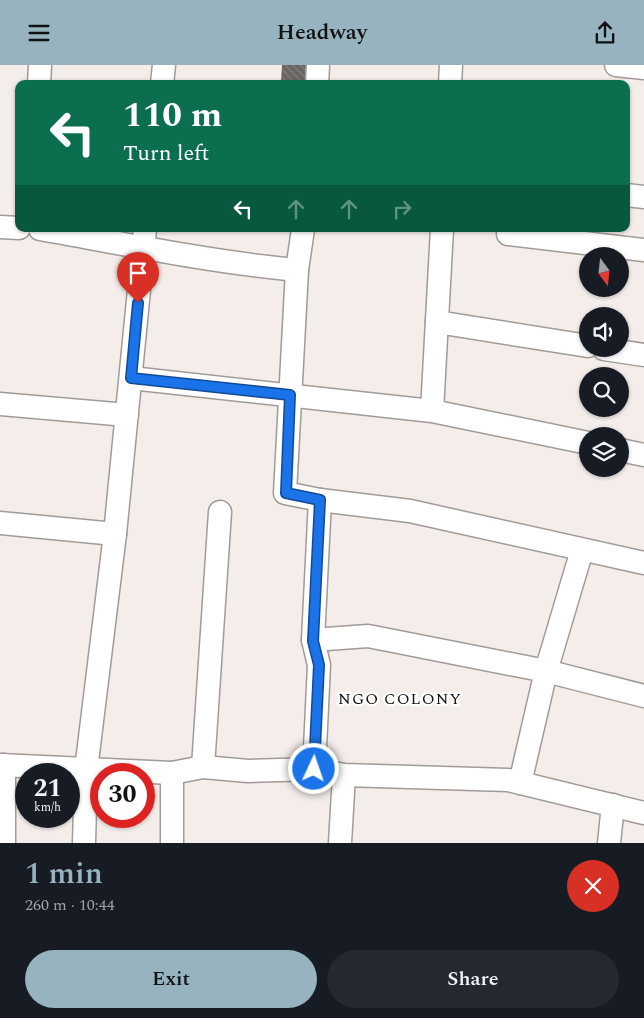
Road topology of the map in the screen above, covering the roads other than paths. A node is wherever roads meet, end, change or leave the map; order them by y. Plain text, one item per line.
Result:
1 (40, 65) edge
2 (164, 65) edge
3 (318, 65) edge
4 (451, 65) edge
5 (616, 65) edge
6 (644, 67) edge
7 (39, 80) edge
8 (162, 80) edge
9 (317, 80) edge
10 (450, 80) edge
11 (630, 195) edge
12 (644, 197) edge
13 (0, 227) edge
14 (15, 227) edge
15 (75, 232) edge
16 (303, 232) edge
17 (442, 232) edge
18 (508, 234) dead end
19 (144, 238) edge
20 (644, 250) edge
21 (297, 270) junction
22 (437, 322) junction
23 (579, 345) edge
24 (629, 353) edge
25 (644, 355) edge
26 (131, 378) junction
27 (290, 395) junction
28 (0, 404) edge
29 (432, 411) junction
30 (127, 415) junction
31 (579, 441) edge
32 (629, 452) edge
33 (644, 455) edge
34 (320, 500) junction
35 (220, 512) dead end
36 (0, 523) edge
37 (116, 534) junction
38 (582, 550) junction
39 (644, 563) edge
40 (313, 641) junction
41 (546, 671) junction
42 (644, 696) edge
43 (2, 765) edge
44 (203, 767) junction
45 (314, 769) junction
46 (86, 770) junction
47 (172, 773) junction
48 (344, 775) junction
49 (520, 783) junction
50 (614, 805) junction
51 (644, 813) edge
52 (4, 843) edge
53 (84, 843) edge
54 (172, 843) edge
55 (340, 843) edge
56 (609, 843) edge

1 - 7 street
2 - 8 street
3 - 9 street
4 - 10 street
5 - 6 street
11 - 12 street
13 - 14 street
15 - 19 street
16 - 21 street
17 - 22 street
18 - 20 street
19 - 21 street
19 - 26 street
21 - 27 street
22 - 23 street
22 - 29 street
24 - 25 street
26 - 27 street
26 - 30 street
27 - 29 street
27 - 34 street
28 - 30 street
29 - 31 street
30 - 37 street
32 - 33 street
34 - 38 street
34 - 40 street
35 - 44 street
36 - 37 street
37 - 46 street
38 - 39 street
38 - 41 street
40 - 41 street
40 - 45 street
41 - 42 street
41 - 49 street
43 - 46 street
43 - 52 street
44 - 45 street
44 - 47 street
45 - 48 street
46 - 47 street
46 - 53 street
47 - 54 street
48 - 49 street
48 - 55 street
49 - 50 street
50 - 51 street
50 - 56 street

